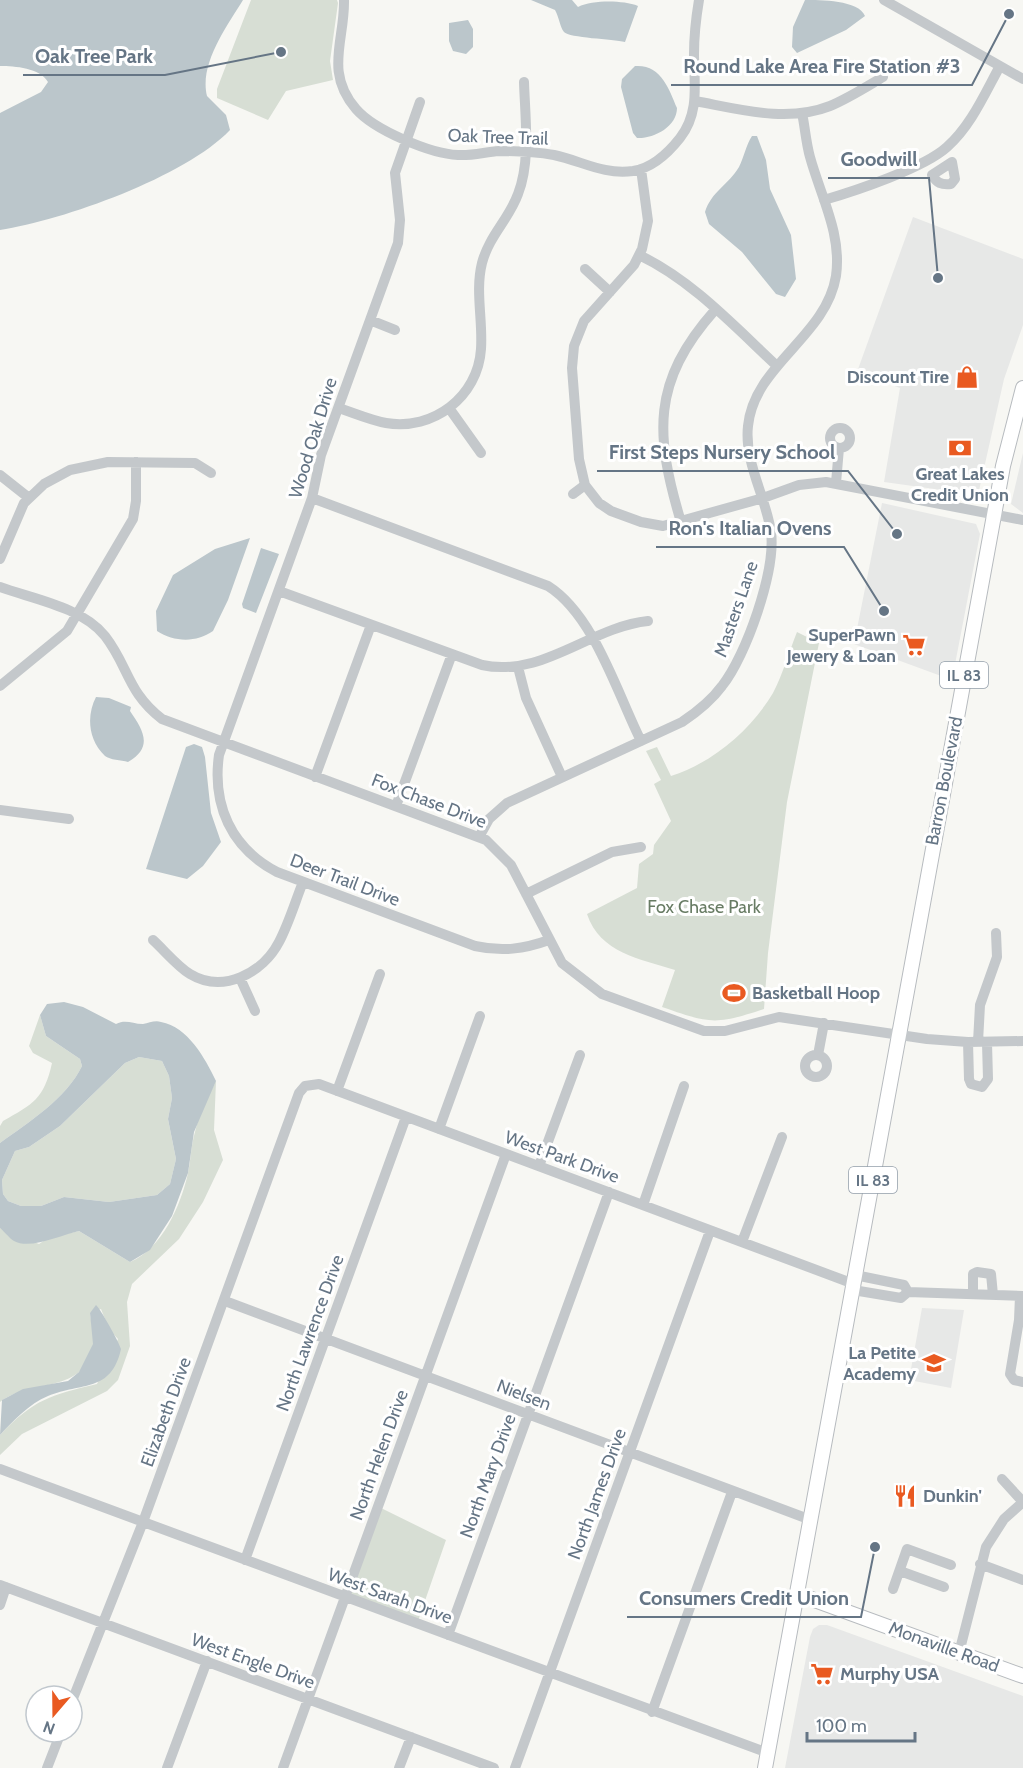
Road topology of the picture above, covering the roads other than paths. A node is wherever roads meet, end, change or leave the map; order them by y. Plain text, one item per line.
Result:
1 (344, 0) edge
2 (699, 0) edge
3 (884, 0) edge
4 (1000, 66) junction
5 (884, 77) dead end
6 (1023, 79) edge
7 (525, 81) dead end
8 (695, 101) junction
9 (420, 102) dead end
10 (802, 113) junction
11 (407, 140) junction
12 (525, 152) junction
13 (935, 156) junction
14 (943, 167) dead end
15 (641, 169) junction
16 (824, 200) junction
17 (639, 255) junction
18 (585, 269) dead end
19 (610, 292) junction
20 (715, 310) junction
21 (370, 320) junction
22 (395, 330) dead end
23 (777, 366) junction
24 (1023, 388) edge
25 (339, 408) junction
26 (449, 408) junction
27 (839, 448) dead end
28 (481, 453) dead end
29 (136, 462) junction
30 (212, 473) dead end
31 (0, 475) edge
32 (836, 483) junction
33 (585, 485) junction
34 (573, 494) dead end
35 (29, 498) junction
36 (312, 498) junction
37 (763, 498) junction
38 (994, 515) junction
39 (1023, 520) edge
40 (681, 522) junction
41 (0, 559) edge
42 (0, 587) edge
43 (279, 591) junction
44 (77, 616) junction
45 (648, 621) dead end
46 (371, 625) junction
47 (592, 638) junction
48 (452, 654) junction
49 (518, 667) junction
50 (0, 686) edge
51 (641, 741) junction
52 (224, 743) junction
53 (315, 777) junction
54 (562, 777) junction
55 (396, 806) junction
56 (0, 810) edge
57 (69, 819) dead end
58 (479, 837) junction
59 (641, 847) dead end
60 (303, 882) junction
61 (526, 894) junction
62 (996, 933) dead end
63 (153, 940) dead end
64 (549, 940) junction
65 (380, 974) dead end
66 (240, 978) junction
67 (255, 1011) dead end
68 (480, 1016) dead end
69 (824, 1023) junction
70 (899, 1035) junction
71 (1023, 1041) edge
72 (978, 1042) junction
73 (580, 1055) dead end
74 (818, 1055) dead end
75 (684, 1086) dead end
76 (337, 1091) junction
77 (406, 1117) junction
78 (439, 1129) junction
79 (285, 1131) joint
80 (782, 1137) dead end
81 (506, 1154) junction
82 (539, 1166) junction
83 (609, 1192) junction
84 (643, 1205) junction
85 (710, 1231) junction
86 (742, 1242) junction
87 (854, 1283) junction
88 (973, 1294) junction
89 (993, 1295) junction
90 (1022, 1296) edge
91 (225, 1301) junction
92 (325, 1339) junction
93 (1019, 1346) edge
94 (425, 1376) junction
95 (1023, 1382) edge
96 (528, 1414) junction
97 (628, 1454) junction
98 (0, 1469) edge
99 (1002, 1479) dead end
100 (732, 1492) junction
101 (1023, 1502) edge
102 (811, 1520) junction
103 (143, 1522) junction
104 (245, 1560) junction
105 (980, 1564) junction
106 (951, 1565) dead end
107 (900, 1571) junction
108 (1023, 1580) edge
109 (3, 1586) edge
110 (944, 1587) dead end
111 (893, 1589) dead end
112 (798, 1594) junction
113 (346, 1597) junction
114 (0, 1605) edge
115 (102, 1623) junction
116 (448, 1635) junction
117 (959, 1653) junction
118 (207, 1661) junction
119 (549, 1674) junction
120 (1023, 1676) edge
121 (79, 1684) edge
122 (309, 1699) junction
123 (652, 1712) junction
124 (411, 1737) junction
125 (56, 1744) edge
126 (768, 1753) junction
127 (47, 1768) edge
128 (167, 1768) edge
129 (283, 1768) edge
130 (399, 1768) edge
131 (494, 1768) edge
132 (515, 1768) edge
133 (765, 1768) edge

1 - 11 street, Oak Tree Trail
2 - 8 street, Oak Tree Trail
3 - 4 street
4 - 6 street
4 - 13 street
5 - 10 street
7 - 12 street
8 - 10 street
8 - 15 street, Oak Tree Trail
9 - 11 street, Wood Oak Drive
10 - 16 street, Masters Lane
11 - 12 street, Oak Tree Trail
11 - 21 street, Wood Oak Drive
12 - 15 street, Oak Tree Trail
12 - 26 street
13 - 14 street
13 - 16 street
15 - 17 street
16 - 23 street, Masters Lane
17 - 19 street
17 - 20 street
18 - 19 street
19 - 33 street
20 - 23 street
20 - 40 street
21 - 22 street
21 - 25 street, Wood Oak Drive
23 - 37 street, Masters Lane
24 - 38 main road, Barron Boulevard / IL 83
25 - 26 street
25 - 36 street, Wood Oak Drive
26 - 28 street
27 - 32 street
29 - 30 street
29 - 35 street
29 - 44 street
31 - 35 street
32 - 37 street
32 - 38 street
33 - 34 street
33 - 40 street
35 - 41 street
36 - 43 street, Wood Oak Drive
36 - 47 street
37 - 40 street
37 - 51 street, Masters Lane
38 - 39 street
38 - 70 main road, Barron Boulevard / IL 83
42 - 44 street, Fox Chase Drive
43 - 46 street
43 - 52 street, Wood Oak Drive
44 - 50 street
44 - 52 street, Fox Chase Drive
45 - 47 street
46 - 48 street
46 - 53 street
47 - 49 street
47 - 51 street
48 - 49 street
48 - 55 street
49 - 54 street
51 - 54 street, Masters Lane
52 - 53 street, Fox Chase Drive
52 - 60 street, Deer Trail Drive
53 - 55 street, Fox Chase Drive
54 - 58 street, Masters Lane
55 - 58 street, Fox Chase Drive
56 - 57 street
58 - 61 street, Fox Chase Drive
59 - 61 street
60 - 64 street, Deer Trail Drive
60 - 66 street
61 - 64 street, Fox Chase Drive
62 - 72 street
63 - 66 street
64 - 69 street, Fox Chase Drive
65 - 76 street
66 - 67 street
68 - 78 street
69 - 70 street, Fox Chase Drive
69 - 74 street
70 - 72 street, Fox Chase Drive
70 - 87 main road, IL 83
71 - 72 street, Fox Chase Drive
73 - 82 street
75 - 84 street
76 - 77 street, West Park Drive
76 - 79 street, West Park Drive
77 - 78 street, West Park Drive
77 - 92 street, North Lawrence Drive
78 - 81 street, West Park Drive
79 - 91 street, Elizabeth Drive
80 - 86 street
81 - 82 street, West Park Drive
81 - 94 street, North Helen Drive
82 - 83 street, West Park Drive
83 - 84 street, West Park Drive
83 - 96 street, North Mary Drive
84 - 85 street, West Park Drive
85 - 86 street, West Park Drive
85 - 97 street, North James Drive
86 - 87 street, West Park Drive
87 - 88 street, West Park Drive
87 - 102 main road, IL 83
88 - 89 street
88 - 89 street
89 - 90 street
90 - 93 street
91 - 92 street, Nielsen
91 - 103 street, Elizabeth Drive
92 - 94 street, Nielsen
92 - 104 street, North Lawrence Drive
93 - 95 street
94 - 96 street, Nielsen
94 - 113 street, North Helen Drive
96 - 97 street, Nielsen
96 - 116 street, North Mary Drive
97 - 100 street, Nielsen
97 - 119 street, North James Drive
98 - 103 street, West Sarah Drive
99 - 101 street
100 - 102 street, Nielsen
100 - 123 street
101 - 105 street
102 - 112 main road, IL 83
103 - 104 street, West Sarah Drive
103 - 115 street, Elizabeth Drive
104 - 113 street, West Sarah Drive
105 - 108 street
105 - 117 street
106 - 107 street
107 - 110 street
107 - 111 street
109 - 114 street
109 - 115 street, West Engle Drive
112 - 117 main road, Monaville Road
112 - 126 main road, IL 83
113 - 116 street, West Sarah Drive
113 - 122 street, North Helen Drive
115 - 118 street, West Engle Drive
115 - 121 street, Elizabeth Drive
116 - 119 street, West Sarah Drive
117 - 120 main road, Monaville Road
118 - 122 street, West Engle Drive
118 - 128 street
119 - 123 street, West Sarah Drive
119 - 132 street, North James Drive
122 - 124 street, West Engle Drive
122 - 129 street, North Helen Drive
123 - 126 street, West Sarah Drive
124 - 130 street
124 - 131 street, West Engle Drive
125 - 127 street
126 - 133 main road, IL 83

